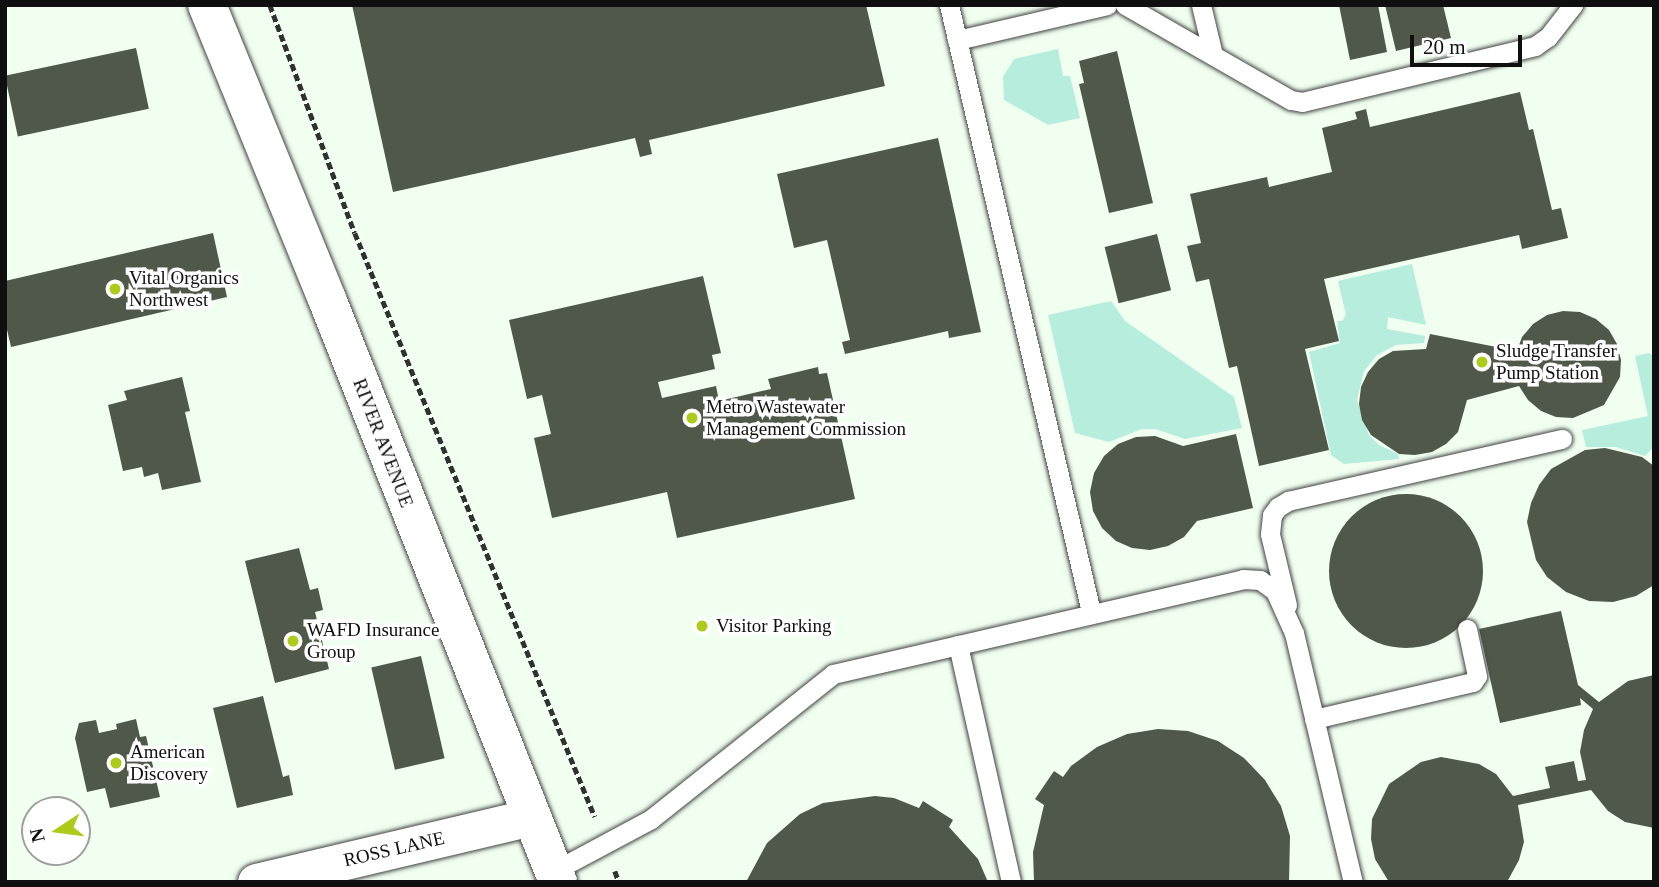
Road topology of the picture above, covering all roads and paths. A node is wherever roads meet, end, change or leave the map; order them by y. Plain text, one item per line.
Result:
1 (207, 5) edge
2 (270, 5) edge
3 (949, 5) edge
4 (1107, 5) edge
5 (1125, 5) edge
6 (1201, 5) edge
7 (1573, 5) edge
8 (957, 40) junction
9 (1213, 55) junction
10 (1562, 439) dead end
11 (1275, 552) junction
12 (1243, 579) junction
13 (1091, 612) junction
14 (1467, 629) dead end
15 (1294, 633) junction
16 (958, 645) junction
17 (1314, 719) junction
18 (532, 817) junction
19 (605, 842) junction
20 (556, 876) edge
21 (257, 882) edge
22 (619, 882) edge
23 (1011, 882) edge
24 (1353, 882) edge

1 - 18 street, RIVER AVENUE
2 - 19 path
3 - 8 lane
4 - 8 lane
5 - 9 lane
6 - 9 lane
7 - 9 lane
8 - 13 lane
10 - 11 lane
11 - 12 lane
11 - 15 lane
12 - 13 lane
12 - 15 lane
13 - 16 lane
14 - 17 lane
15 - 17 lane
16 - 19 lane
16 - 23 lane
17 - 24 lane
18 - 20 street, RIVER AVENUE
18 - 21 street, ROSS LANE
19 - 20 lane
19 - 22 path

